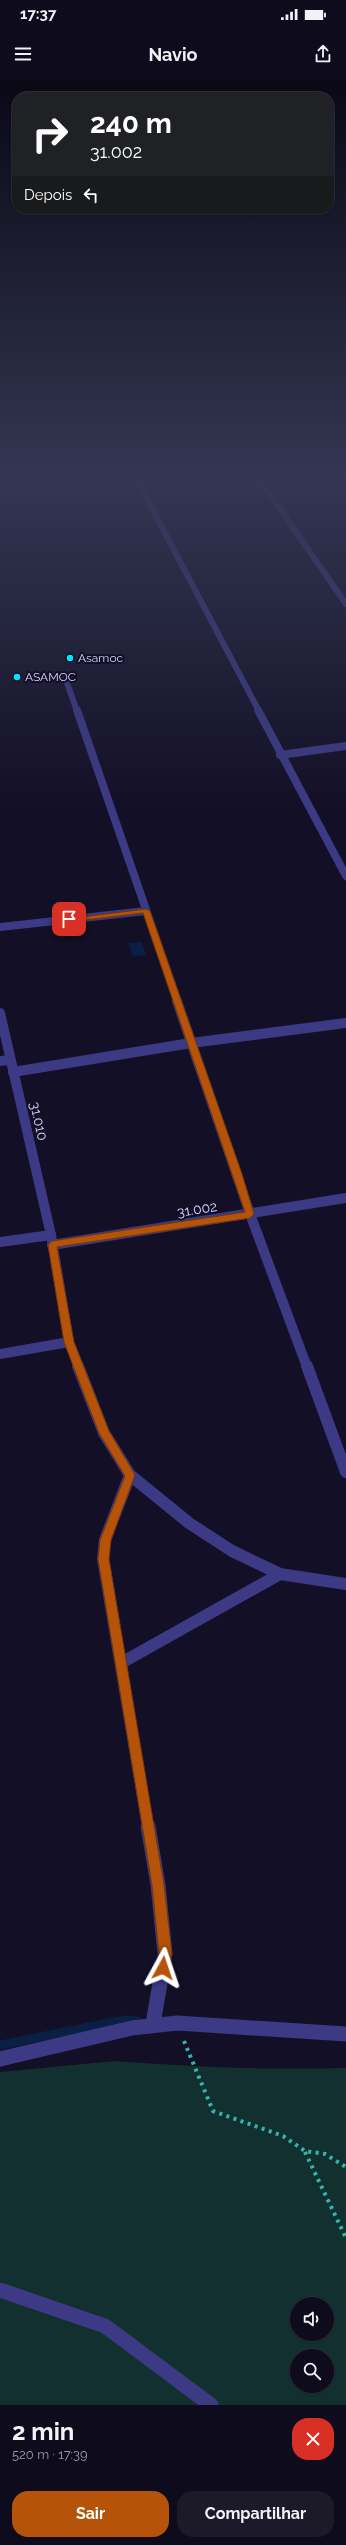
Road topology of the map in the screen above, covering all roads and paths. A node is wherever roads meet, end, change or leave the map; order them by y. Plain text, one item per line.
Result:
1 (193, 588) edge
2 (335, 588) edge
3 (346, 604) edge
4 (67, 683) dead end
5 (346, 746) edge
6 (280, 755) junction
7 (346, 876) edge
8 (146, 911) junction
9 (0, 927) edge
10 (0, 1013) edge
11 (346, 1023) edge
12 (191, 1044) junction
13 (10, 1060) junction
14 (0, 1061) edge
15 (13, 1072) junction
16 (346, 1198) edge
17 (250, 1214) junction
18 (51, 1240) junction
19 (0, 1242) edge
20 (69, 1342) junction
21 (0, 1354) edge
22 (346, 1472) edge
23 (130, 1475) junction
24 (280, 1574) junction
25 (346, 1584) edge
26 (122, 1663) junction
27 (177, 2023) junction
28 (153, 2024) junction
29 (346, 2034) edge
30 (0, 2059) edge
31 (305, 2151) junction
32 (346, 2167) edge
33 (346, 2238) edge
34 (0, 2290) edge
35 (211, 2405) edge

1 - 6 street
2 - 3 street
4 - 8 street
5 - 6 street
6 - 7 street
8 - 9 street
8 - 12 street
10 - 13 street, 31.010
11 - 12 street
12 - 15 street
12 - 17 street
13 - 14 street
13 - 15 street, 31.010
15 - 18 street, 31.010
16 - 17 street, 31.002
17 - 18 street, 31.002
17 - 22 street
18 - 19 street, 31.002
18 - 20 street, 31.010
20 - 21 street
20 - 23 street, 31.010
23 - 24 street, 31.010
23 - 26 street
24 - 25 street, 31.010
24 - 26 street
26 - 28 street
27 - 28 street
27 - 29 street
27 - 31 path
28 - 30 street
31 - 32 path
31 - 33 path
34 - 35 street

